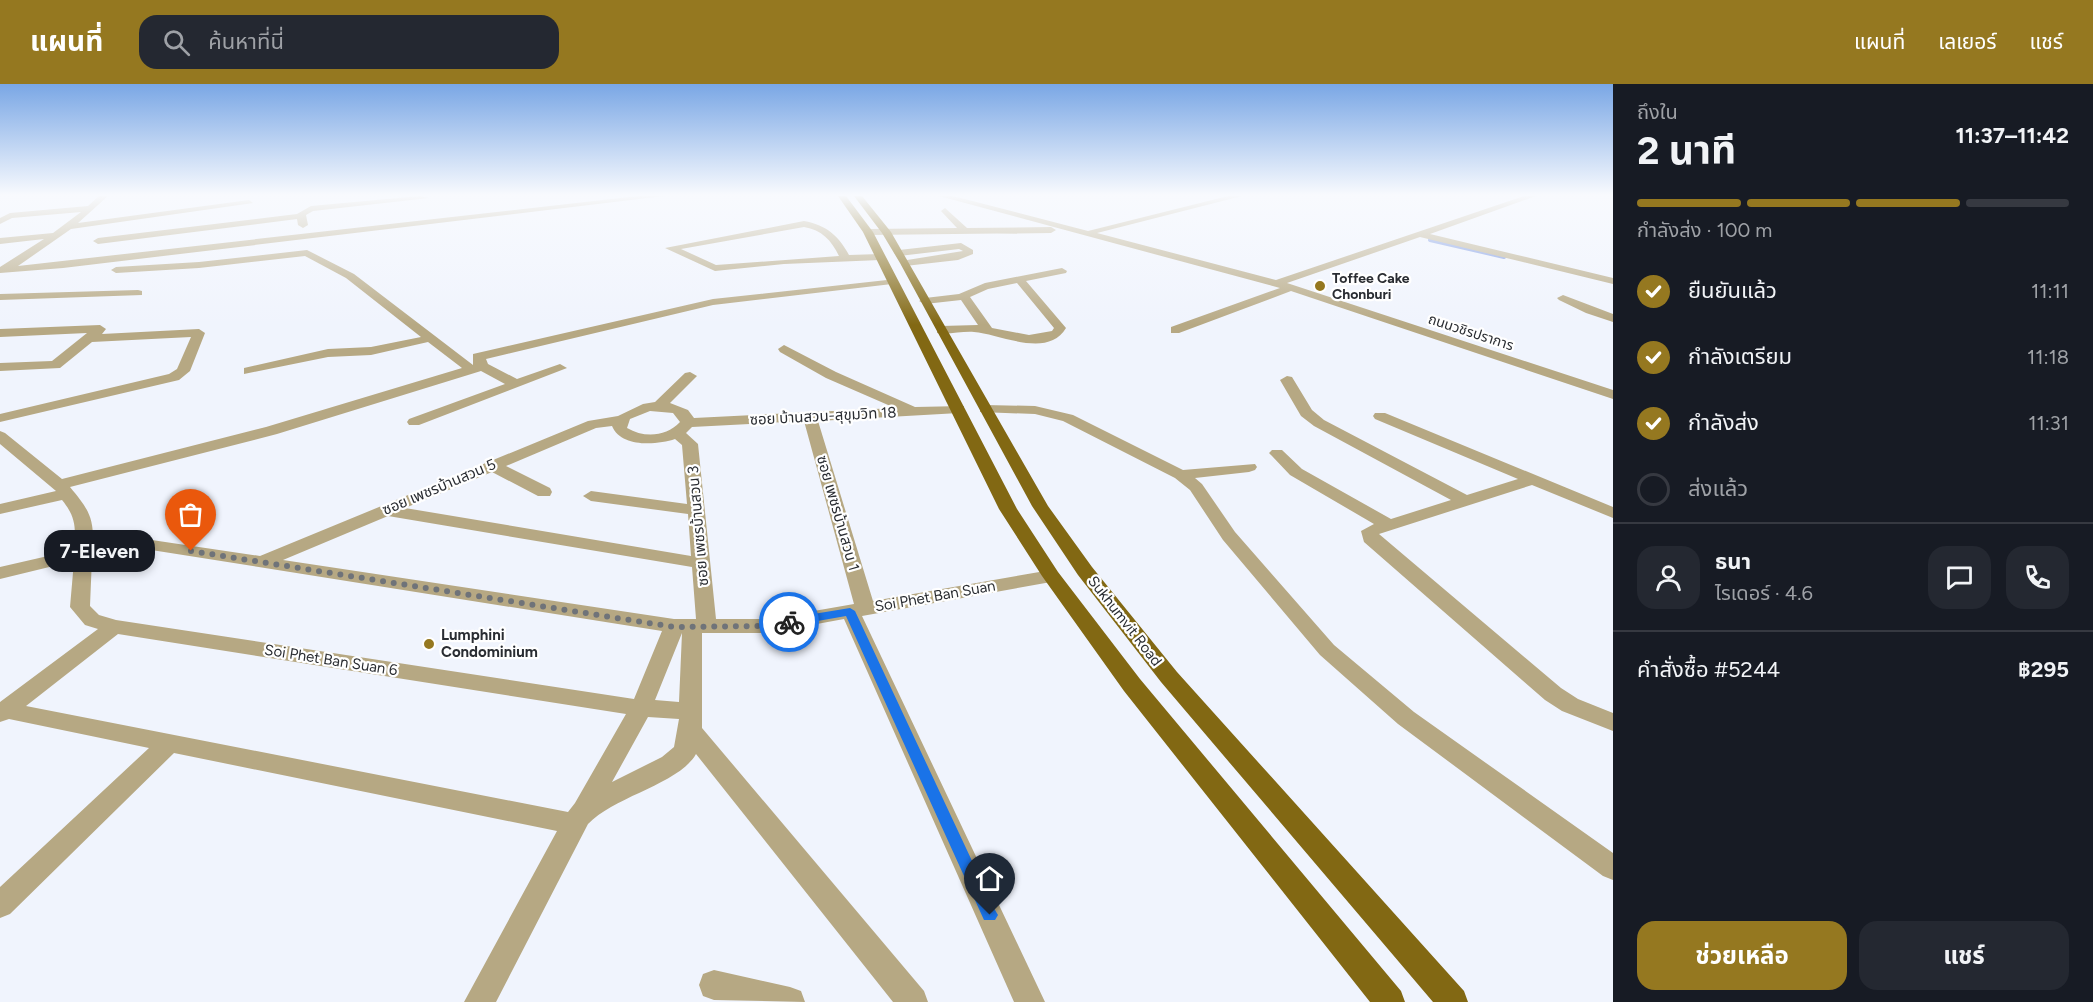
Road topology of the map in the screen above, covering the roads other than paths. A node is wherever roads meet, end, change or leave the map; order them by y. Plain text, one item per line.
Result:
1 (26, 239) edge
2 (51, 239) edge
3 (117, 239) edge
4 (157, 239) edge
5 (282, 239) edge
6 (721, 239) edge
7 (835, 239) edge
8 (871, 239) edge
9 (890, 239) edge
10 (951, 239) edge
11 (1112, 239) edge
12 (1405, 239) edge
13 (1439, 239) edge
14 (98, 241) dead end
15 (0, 242) edge
16 (153, 254) junction
17 (880, 257) junction
18 (846, 258) junction
19 (902, 258) junction
20 (1062, 271) dead end
21 (1, 272) edge
22 (1019, 279) junction
23 (892, 281) junction
24 (1613, 281) edge
25 (1276, 283) junction
26 (1290, 288) junction
27 (138, 293) dead end
28 (963, 296) junction
29 (0, 297) edge
30 (1563, 298) dead end
31 (925, 301) junction
32 (1613, 318) edge
33 (941, 330) junction
34 (1175, 330) dead end
35 (989, 332) junction
36 (0, 333) edge
37 (89, 338) junction
38 (432, 338) junction
39 (784, 349) dead end
40 (0, 367) edge
41 (478, 368) junction
42 (560, 368) dead end
43 (249, 371) dead end
44 (690, 376) dead end
45 (1287, 380) dead end
46 (516, 384) junction
47 (1613, 395) edge
48 (982, 404) junction
49 (657, 407) junction
50 (959, 410) junction
51 (917, 411) junction
52 (1380, 416) dead end
53 (810, 417) junction
54 (0, 418) edge
55 (621, 420) junction
56 (414, 422) dead end
57 (682, 428) junction
58 (0, 436) edge
59 (1277, 453) dead end
60 (491, 465) junction
61 (1249, 467) dead end
62 (1180, 475) junction
63 (1532, 480) junction
64 (62, 490) junction
65 (544, 492) dead end
66 (591, 496) dead end
67 (1465, 501) junction
68 (0, 509) edge
69 (385, 510) junction
70 (696, 510) junction
71 (1613, 513) edge
72 (1389, 525) junction
73 (81, 554) junction
74 (260, 562) junction
75 (701, 563) junction
76 (0, 573) edge
77 (1052, 576) junction
78 (857, 610) junction
79 (691, 626) junction
80 (114, 627) junction
81 (6, 705) edge
82 (641, 708) junction
83 (691, 721) junction
84 (1613, 722) edge
85 (169, 743) junction
86 (579, 817) junction
87 (1613, 868) edge
88 (0, 905) edge
89 (714, 985) dead end
90 (479, 1002) edge
91 (790, 1002) edge
92 (913, 1002) edge
93 (1030, 1002) edge
94 (1390, 1002) edge
95 (1453, 1002) edge

1 - 15 street
2 - 21 street
3 - 14 street
4 - 16 street
5 - 16 street
6 - 18 street
7 - 18 street
8 - 17 main road, Sukhumvit Road
9 - 19 main road, Sukhumvit Road
10 - 19 street
11 - 25 street, ถนนวชิรปราการ
12 - 25 street
13 - 24 street
16 - 21 street
17 - 18 street
17 - 23 main road, Sukhumvit Road
19 - 31 main road, Sukhumvit Road
20 - 22 street
21 - 38 street
22 - 28 street
22 - 35 street
23 - 41 street
23 - 50 main road, Sukhumvit Road
25 - 26 street, ถนนวชิรปราการ
26 - 34 street
26 - 47 street, ถนนวชิรปราการ
27 - 29 street
28 - 31 street
28 - 35 street
30 - 32 street
31 - 33 main road, Sukhumvit Road
33 - 35 street
33 - 48 main road, Sukhumvit Road
36 - 37 street
37 - 40 street
37 - 54 street
38 - 41 street
38 - 43 street
39 - 51 street
41 - 46 street
41 - 64 street
42 - 46 street
44 - 49 street
45 - 67 street
46 - 56 street
48 - 62 street
48 - 95 main road, Sukhumvit Road
49 - 55 street, ซอย เพชรบ้านสวน 5
49 - 57 street
50 - 51 street, ซอย บ้านสวน-สุขุมวิท 18
50 - 77 main road, Sukhumvit Road
51 - 53 street, ซอย บ้านสวน-สุขุมวิท 18
52 - 63 street
53 - 57 street, ซอย บ้านสวน-สุขุมวิท 18
53 - 78 street, ซอย เพชรบ้านสวน 1
55 - 57 street, ซอย บ้านสวน-สุขุมวิท 18
55 - 60 street, ซอย เพชรบ้านสวน 5
57 - 70 street, ซอย เพชรบ้านสวน 3
58 - 64 street, Soi Phet Ban Suan 6
59 - 72 street
60 - 65 street
60 - 69 street, ซอย เพชรบ้านสวน 5
61 - 62 street
62 - 87 street
63 - 67 street
63 - 71 street
64 - 68 street
64 - 73 street, Soi Phet Ban Suan 6
66 - 70 street
67 - 72 street
69 - 74 street, ซอย เพชรบ้านสวน 5
69 - 75 street
70 - 75 street, ซอย เพชรบ้านสวน 3
72 - 84 street
73 - 74 street, Soi Phet Ban Suan
73 - 76 street, Soi Phet Ban Suan
73 - 80 street, Soi Phet Ban Suan 6
74 - 79 street, Soi Phet Ban Suan
75 - 79 street, ซอย เพชรบ้านสวน 3
77 - 78 street, Soi Phet Ban Suan
77 - 94 main road, Sukhumvit Road
78 - 79 street, Soi Phet Ban Suan
78 - 93 street, ซอย เพชรบ้านสวน 1
79 - 82 street
79 - 83 street, ซอย เพชรบ้านสวน 3
80 - 81 street
80 - 82 street, Soi Phet Ban Suan 6
81 - 85 street
82 - 83 street, Soi Phet Ban Suan 6
82 - 86 street
83 - 86 street
83 - 92 street
85 - 86 street
85 - 88 street
86 - 90 street
89 - 91 street

